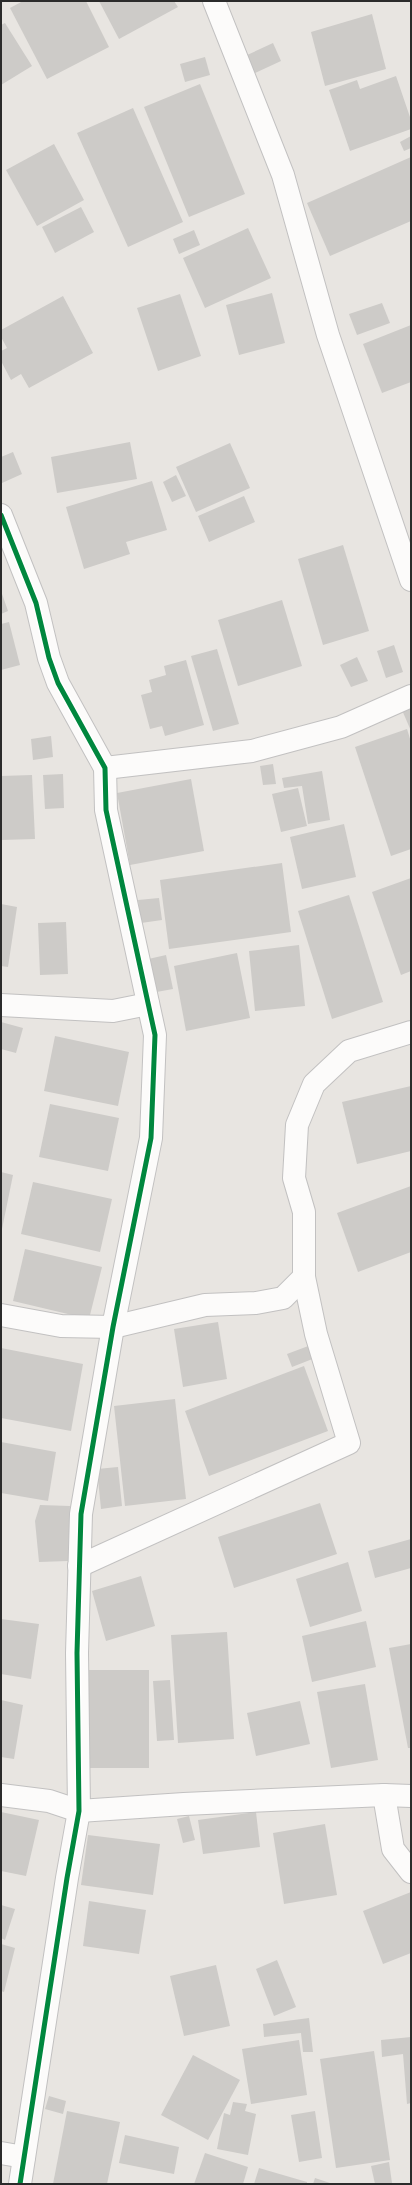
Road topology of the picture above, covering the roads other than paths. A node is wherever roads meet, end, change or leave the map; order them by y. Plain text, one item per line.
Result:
1 (214, 1) edge
2 (1, 515) edge
3 (411, 580) edge
4 (411, 696) edge
5 (105, 768) junction
6 (148, 1004) junction
7 (1, 1005) edge
8 (411, 1032) edge
9 (304, 1277) junction
10 (1, 1315) edge
11 (113, 1327) junction
12 (79, 1566) junction
13 (1, 1795) edge
14 (384, 1795) junction
15 (411, 1796) edge
16 (78, 1811) junction
17 (411, 1872) edge
18 (1, 2153) edge
19 (24, 2157) junction
20 (20, 2184) edge

1 - 3 street
2 - 5 street
4 - 5 street
5 - 6 street
6 - 7 street
6 - 11 street
8 - 9 street
9 - 11 street
9 - 12 street
10 - 11 street
11 - 12 street
12 - 16 street
13 - 16 street
14 - 15 street
14 - 16 street
14 - 17 street
16 - 19 street
18 - 19 street
19 - 20 street

